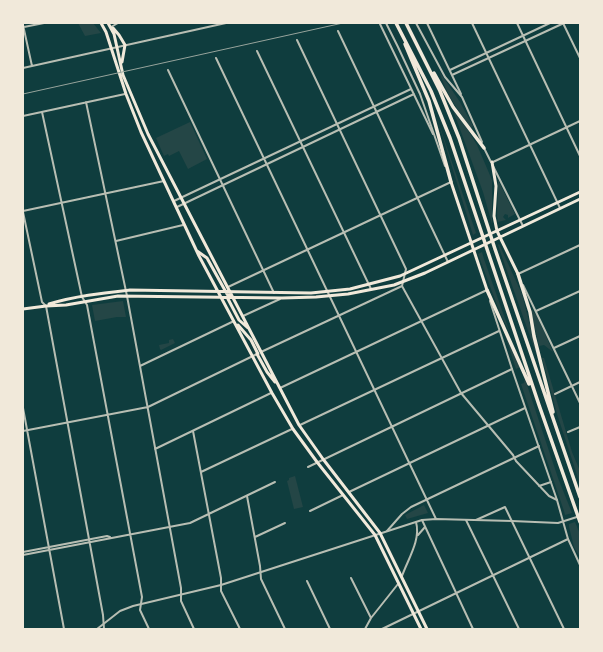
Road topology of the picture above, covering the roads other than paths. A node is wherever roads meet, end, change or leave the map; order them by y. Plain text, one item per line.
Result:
1 (44, 23) edge
2 (100, 23) edge
3 (108, 23) edge
4 (118, 23) edge
5 (226, 23) edge
6 (386, 23) edge
7 (396, 23) edge
8 (406, 23) edge
9 (416, 23) edge
10 (427, 23) edge
11 (472, 23) edge
12 (517, 23) edge
13 (550, 23) edge
14 (563, 23) edge
15 (380, 24) edge
16 (23, 27) edge
17 (111, 27) junction
18 (410, 30) junction
19 (338, 31) dead end
20 (523, 36) junction
21 (297, 40) dead end
22 (525, 41) junction
23 (125, 45) junction
24 (117, 47) junction
25 (111, 48) junction
26 (257, 51) dead end
27 (486, 53) junction
28 (216, 58) dead end
29 (489, 58) junction
30 (580, 58) edge
31 (121, 64) junction
32 (32, 66) junction
33 (23, 68) edge
34 (168, 70) dead end
35 (450, 70) junction
36 (452, 75) junction
37 (411, 89) junction
38 (126, 94) junction
39 (414, 94) junction
40 (462, 97) junction
41 (86, 102) junction
42 (373, 106) junction
43 (42, 112) junction
44 (376, 112) junction
45 (23, 116) edge
46 (580, 120) edge
47 (337, 124) junction
48 (566, 127) junction
49 (339, 129) junction
50 (433, 134) junction
51 (300, 142) junction
52 (529, 144) junction
53 (303, 147) junction
54 (484, 148) junction
55 (580, 156) edge
56 (263, 159) junction
57 (492, 162) junction
58 (266, 165) junction
59 (221, 179) junction
60 (164, 181) junction
61 (451, 182) junction
62 (224, 185) junction
63 (580, 192) edge
64 (106, 193) junction
65 (181, 198) junction
66 (417, 198) junction
67 (580, 199) edge
68 (173, 202) junction
69 (61, 203) junction
70 (558, 203) junction
71 (184, 204) junction
72 (176, 208) junction
73 (560, 209) junction
74 (23, 212) edge
75 (380, 215) junction
76 (520, 220) junction
77 (184, 225) junction
78 (523, 226) junction
79 (343, 232) junction
80 (495, 232) junction
81 (500, 238) junction
82 (116, 241) junction
83 (580, 245) edge
84 (472, 247) junction
85 (196, 250) junction
86 (307, 250) junction
87 (445, 256) junction
88 (448, 262) junction
89 (264, 270) junction
90 (404, 274) junction
91 (518, 274) junction
92 (402, 282) junction
93 (368, 285) junction
94 (402, 286) junction
95 (228, 288) junction
96 (370, 289) junction
97 (487, 290) junction
98 (128, 291) junction
99 (326, 291) junction
100 (580, 291) edge
101 (219, 292) junction
102 (225, 292) junction
103 (230, 292) junction
104 (274, 292) junction
105 (82, 296) junction
106 (127, 296) junction
107 (328, 296) junction
108 (222, 297) junction
109 (227, 297) junction
110 (233, 297) junction
111 (282, 298) junction
112 (85, 302) junction
113 (46, 306) junction
114 (23, 309) edge
115 (536, 311) junction
116 (243, 316) junction
117 (338, 316) junction
118 (234, 321) junction
119 (421, 322) junction
120 (250, 330) junction
121 (499, 331) junction
122 (580, 336) edge
123 (554, 348) junction
124 (259, 353) junction
125 (356, 353) junction
126 (253, 356) junction
127 (440, 358) junction
128 (140, 366) junction
129 (512, 369) junction
130 (580, 382) edge
131 (572, 386) junction
132 (280, 388) junction
133 (374, 390) junction
134 (272, 393) junction
135 (461, 393) junction
136 (555, 394) dead end
137 (580, 403) edge
138 (539, 405) junction
139 (148, 407) junction
140 (23, 408) edge
141 (525, 408) junction
142 (108, 415) junction
143 (67, 423) junction
144 (299, 425) junction
145 (392, 426) junction
146 (487, 426) junction
147 (580, 426) edge
148 (293, 428) junction
149 (27, 430) junction
150 (23, 431) edge
151 (193, 431) junction
152 (568, 432) dead end
153 (560, 438) junction
154 (539, 446) junction
155 (155, 449) junction
156 (515, 458) junction
157 (323, 459) junction
158 (317, 462) junction
159 (409, 463) junction
160 (308, 466) dead end
161 (201, 472) junction
162 (275, 482) dead end
163 (551, 482) junction
164 (539, 486) junction
165 (349, 492) junction
166 (343, 495) junction
167 (247, 496) junction
168 (580, 497) edge
169 (427, 500) junction
170 (557, 500) junction
171 (310, 510) dead end
172 (209, 514) junction
173 (580, 516) edge
174 (436, 519) junction
175 (422, 520) junction
176 (466, 520) junction
177 (476, 520) junction
178 (512, 521) junction
179 (416, 522) junction
180 (563, 522) junction
181 (580, 522) edge
182 (284, 523) dead end
183 (170, 527) junction
184 (425, 527) junction
185 (387, 530) junction
186 (380, 533) junction
187 (130, 534) junction
188 (375, 535) junction
189 (418, 536) junction
190 (255, 537) junction
191 (568, 539) junction
192 (89, 541) junction
193 (49, 547) junction
194 (49, 550) junction
195 (23, 552) edge
196 (23, 555) edge
197 (530, 558) junction
198 (580, 565) edge
199 (260, 572) junction
200 (493, 575) junction
201 (402, 576) junction
202 (351, 578) dead end
203 (308, 581) dead end
204 (399, 583) junction
205 (221, 585) junction
206 (456, 593) junction
207 (181, 595) junction
208 (140, 604) junction
209 (419, 611) junction
210 (414, 614) junction
211 (371, 618) junction
212 (104, 624) junction
213 (64, 629) edge
214 (97, 629) edge
215 (104, 629) edge
216 (149, 629) edge
217 (194, 629) edge
218 (240, 629) edge
219 (285, 629) edge
220 (330, 629) edge
221 (365, 629) edge
222 (382, 629) edge
223 (421, 629) edge
224 (427, 629) edge
225 (473, 629) edge
226 (519, 629) edge
227 (564, 629) edge

1 - 16 street
2 - 25 main road
3 - 17 main road
4 - 17 street
5 - 23 street
6 - 50 street
7 - 61 highway
7 - 138 highway
8 - 18 highway
9 - 40 street
10 - 35 street
11 - 27 street
12 - 20 street
13 - 20 street
14 - 22 street
14 - 30 street
15 - 37 street
16 - 32 street
17 - 23 main road
17 - 24 main road
18 - 54 highway
18 - 153 highway
19 - 42 street
20 - 22 street
20 - 27 street
21 - 47 street
22 - 29 street
22 - 48 street
23 - 24 street
23 - 31 main road
24 - 25 street
24 - 31 main road
25 - 32 street
25 - 38 main road
26 - 51 street
27 - 29 street
27 - 35 street
28 - 56 street
29 - 36 street
29 - 52 street
31 - 65 main road
32 - 33 street
34 - 59 street
35 - 36 street
36 - 40 street
37 - 39 street
37 - 42 street
38 - 41 street
38 - 60 main road
39 - 44 street
39 - 50 street
40 - 54 street
41 - 43 street
41 - 64 street
42 - 44 street
42 - 47 street
43 - 45 street
43 - 69 street
44 - 49 street
44 - 66 street
46 - 48 street
47 - 49 street
47 - 51 street
48 - 52 street
48 - 55 street
49 - 53 street
49 - 75 street
50 - 61 street
51 - 53 street
51 - 56 street
52 - 57 street
52 - 70 street
53 - 58 street
53 - 79 street
54 - 57 street
56 - 58 street
56 - 59 street
57 - 76 street
57 - 80 main road
58 - 62 street
58 - 86 street
59 - 62 street
59 - 65 street
60 - 64 street
60 - 68 main road
61 - 66 street
61 - 84 main road
62 - 71 street
62 - 89 street
63 - 70 main road
64 - 69 street
64 - 82 street
65 - 68 street
65 - 71 main road
66 - 75 street
66 - 87 street
67 - 73 main road
68 - 72 main road
69 - 74 street
69 - 105 street
70 - 73 street
70 - 76 main road
71 - 72 street
71 - 95 main road
72 - 77 main road
73 - 78 main road
74 - 113 street
75 - 79 street
75 - 90 street
76 - 78 street
76 - 80 main road
77 - 82 street
77 - 85 main road
78 - 81 main road
79 - 86 street
79 - 93 street
80 - 81 main road
80 - 84 main road
81 - 84 main road
81 - 91 main road
82 - 98 street
83 - 91 street
84 - 87 main road
84 - 88 main road
84 - 97 main road
85 - 101 main road
85 - 102 main road
86 - 89 street
86 - 99 street
87 - 88 street
87 - 90 main road
88 - 92 main road
89 - 95 street
89 - 104 street
90 - 92 street
90 - 93 main road
91 - 115 street
91 - 153 highway
92 - 94 street
92 - 96 main road
93 - 96 street
93 - 99 main road
94 - 117 street
94 - 119 street
95 - 103 main road
96 - 107 main road
97 - 119 street
97 - 121 street
97 - 138 highway
98 - 101 main road
98 - 105 main road
98 - 106 street
99 - 104 main road
99 - 107 street
100 - 115 street
101 - 102 main road
101 - 108 main road
101 - 109 main road
102 - 103 main road
102 - 110 main road
103 - 104 main road
103 - 110 main road
105 - 112 street
105 - 113 main road
106 - 108 main road
106 - 112 main road
106 - 128 street
107 - 111 main road
107 - 117 street
108 - 109 main road
108 - 118 main road
109 - 110 main road
109 - 120 main road
110 - 111 main road
110 - 116 main road
111 - 116 street
112 - 113 main road
112 - 142 street
113 - 114 main road
113 - 143 street
115 - 123 street
116 - 120 main road
117 - 124 street
117 - 125 street
118 - 124 main road
118 - 126 main road
118 - 128 street
119 - 125 street
119 - 127 street
120 - 124 main road
121 - 127 street
121 - 129 street
122 - 123 street
123 - 131 street
124 - 126 street
124 - 132 main road
125 - 132 street
125 - 133 street
126 - 134 main road
126 - 139 street
127 - 133 street
127 - 135 street
128 - 139 street
129 - 135 street
129 - 141 street
130 - 131 street
131 - 136 street
131 - 137 street
132 - 144 main road
133 - 144 street
133 - 145 street
134 - 148 main road
134 - 151 street
135 - 145 street
135 - 146 street
138 - 181 highway
139 - 142 street
139 - 155 street
140 - 149 street
141 - 146 street
141 - 154 street
142 - 143 street
142 - 187 street
143 - 149 street
143 - 192 street
144 - 157 main road
145 - 157 street
145 - 159 street
146 - 156 street
146 - 159 street
147 - 152 street
148 - 158 main road
148 - 161 street
149 - 150 street
149 - 193 street
151 - 155 street
151 - 161 street
153 - 168 highway
154 - 156 street
154 - 163 street
155 - 183 street
156 - 164 street
156 - 169 street
157 - 158 street
157 - 165 main road
158 - 160 street
158 - 166 main road
159 - 165 street
159 - 169 street
161 - 172 street
162 - 167 street
163 - 164 street
163 - 170 street
164 - 170 street
165 - 186 main road
166 - 171 street
166 - 188 main road
167 - 172 street
167 - 190 street
169 - 174 street
169 - 185 street
170 - 180 street
172 - 183 street
172 - 205 street
173 - 180 street
174 - 175 street
174 - 176 street
175 - 179 street
175 - 184 street
176 - 177 street
176 - 200 street
177 - 178 street
177 - 178 street
178 - 180 street
178 - 197 street
179 - 185 street
179 - 189 street
180 - 191 street
182 - 190 street
183 - 187 street
183 - 207 street
184 - 189 street
184 - 206 street
185 - 186 street
186 - 188 street
186 - 201 main road
187 - 192 street
187 - 208 street
188 - 199 street
188 - 204 main road
189 - 201 street
190 - 199 street
191 - 197 street
191 - 198 street
192 - 193 street
192 - 194 street
192 - 212 street
193 - 194 street
193 - 195 street
194 - 196 street
194 - 213 street
197 - 200 street
197 - 227 street
199 - 205 street
199 - 219 street
200 - 206 street
200 - 226 street
201 - 209 main road
202 - 211 street
203 - 220 street
204 - 210 main road
204 - 211 street
205 - 207 street
205 - 218 street
206 - 209 street
206 - 225 street
207 - 208 street
207 - 217 street
208 - 212 street
208 - 216 street
209 - 210 street
209 - 224 main road
210 - 222 street
210 - 223 main road
211 - 221 street
212 - 214 street
212 - 215 street

